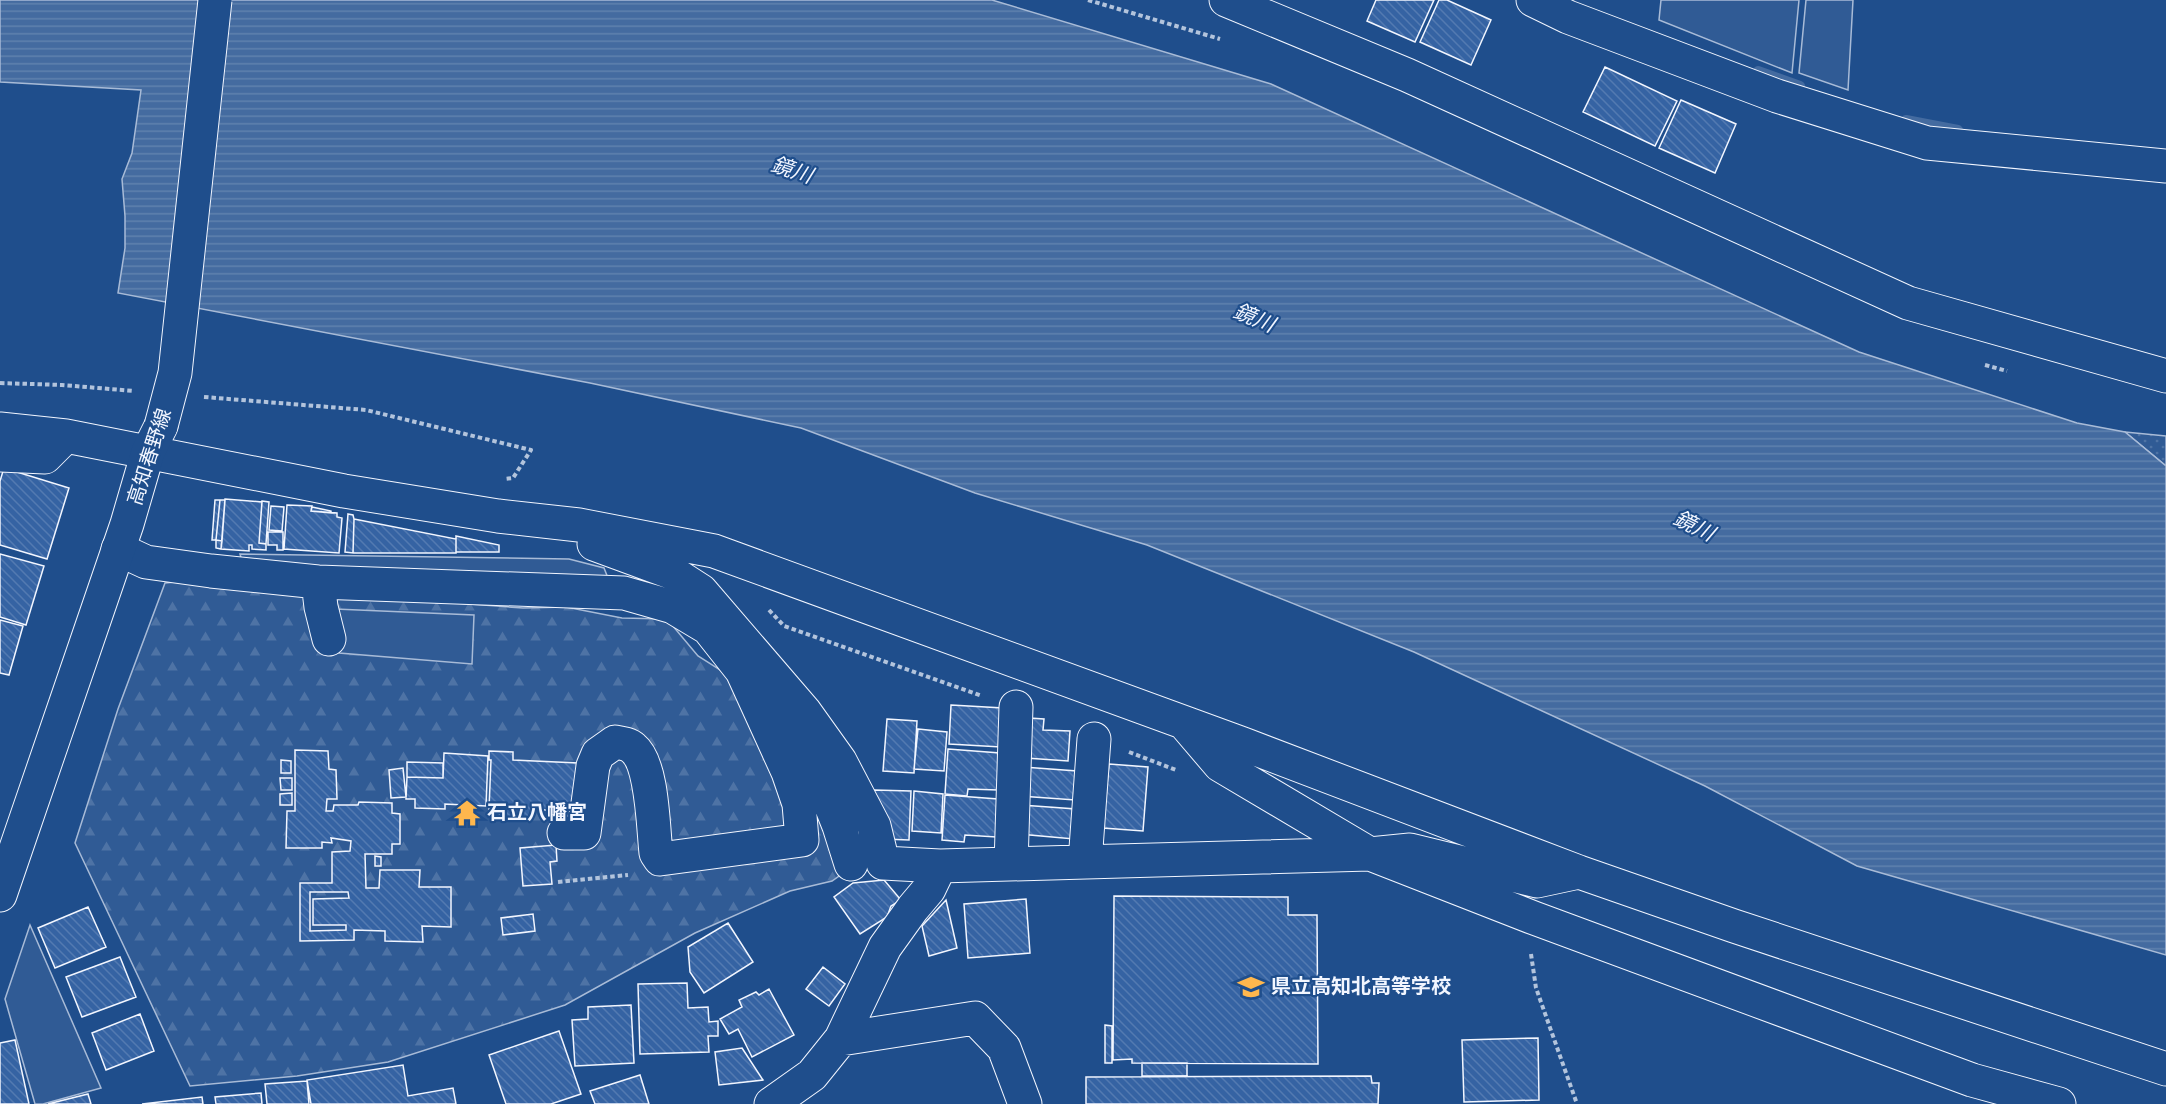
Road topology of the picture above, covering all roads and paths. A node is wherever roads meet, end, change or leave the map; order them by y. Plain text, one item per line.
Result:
1 (215, 0) edge
2 (1226, 0) edge
3 (1533, 0) edge
4 (2166, 166) edge
5 (2166, 376) edge
6 (0, 383) edge
7 (144, 392) dead end
8 (202, 397) dead end
9 (0, 429) edge
10 (66, 436) junction
11 (154, 439) junction
12 (0, 455) edge
13 (502, 479) dead end
14 (579, 525) junction
15 (118, 549) junction
16 (318, 582) junction
17 (329, 639) dead end
18 (744, 677) junction
19 (1016, 707) dead end
20 (1184, 723) junction
21 (1094, 739) dead end
22 (564, 833) dead end
23 (1370, 854) junction
24 (1085, 862) junction
25 (851, 864) dead end
26 (1011, 864) junction
27 (940, 866) junction
28 (1580, 872) junction
29 (0, 895) edge
30 (1534, 918) junction
31 (841, 1039) junction
32 (2166, 1069) edge
33 (771, 1104) edge
34 (1025, 1104) edge
35 (1576, 1104) edge
36 (2059, 1104) edge

1 - 11 street, 高知春野線, bridge
2 - 5 street
3 - 4 street
6 - 7 path
8 - 13 path
9 - 10 street
10 - 11 street
10 - 12 street
11 - 14 street
11 - 15 street, 高知春野線
14 - 20 street
14 - 27 street
15 - 16 street
15 - 29 street, 高知春野線
16 - 17 street
16 - 18 street
18 - 22 street
18 - 25 street
19 - 26 street
20 - 23 street
20 - 28 street
21 - 24 street
23 - 24 street
23 - 28 street
23 - 30 street
24 - 26 street
26 - 27 street
27 - 31 street
28 - 32 street
30 - 35 path
30 - 36 street
31 - 33 street
31 - 34 street

